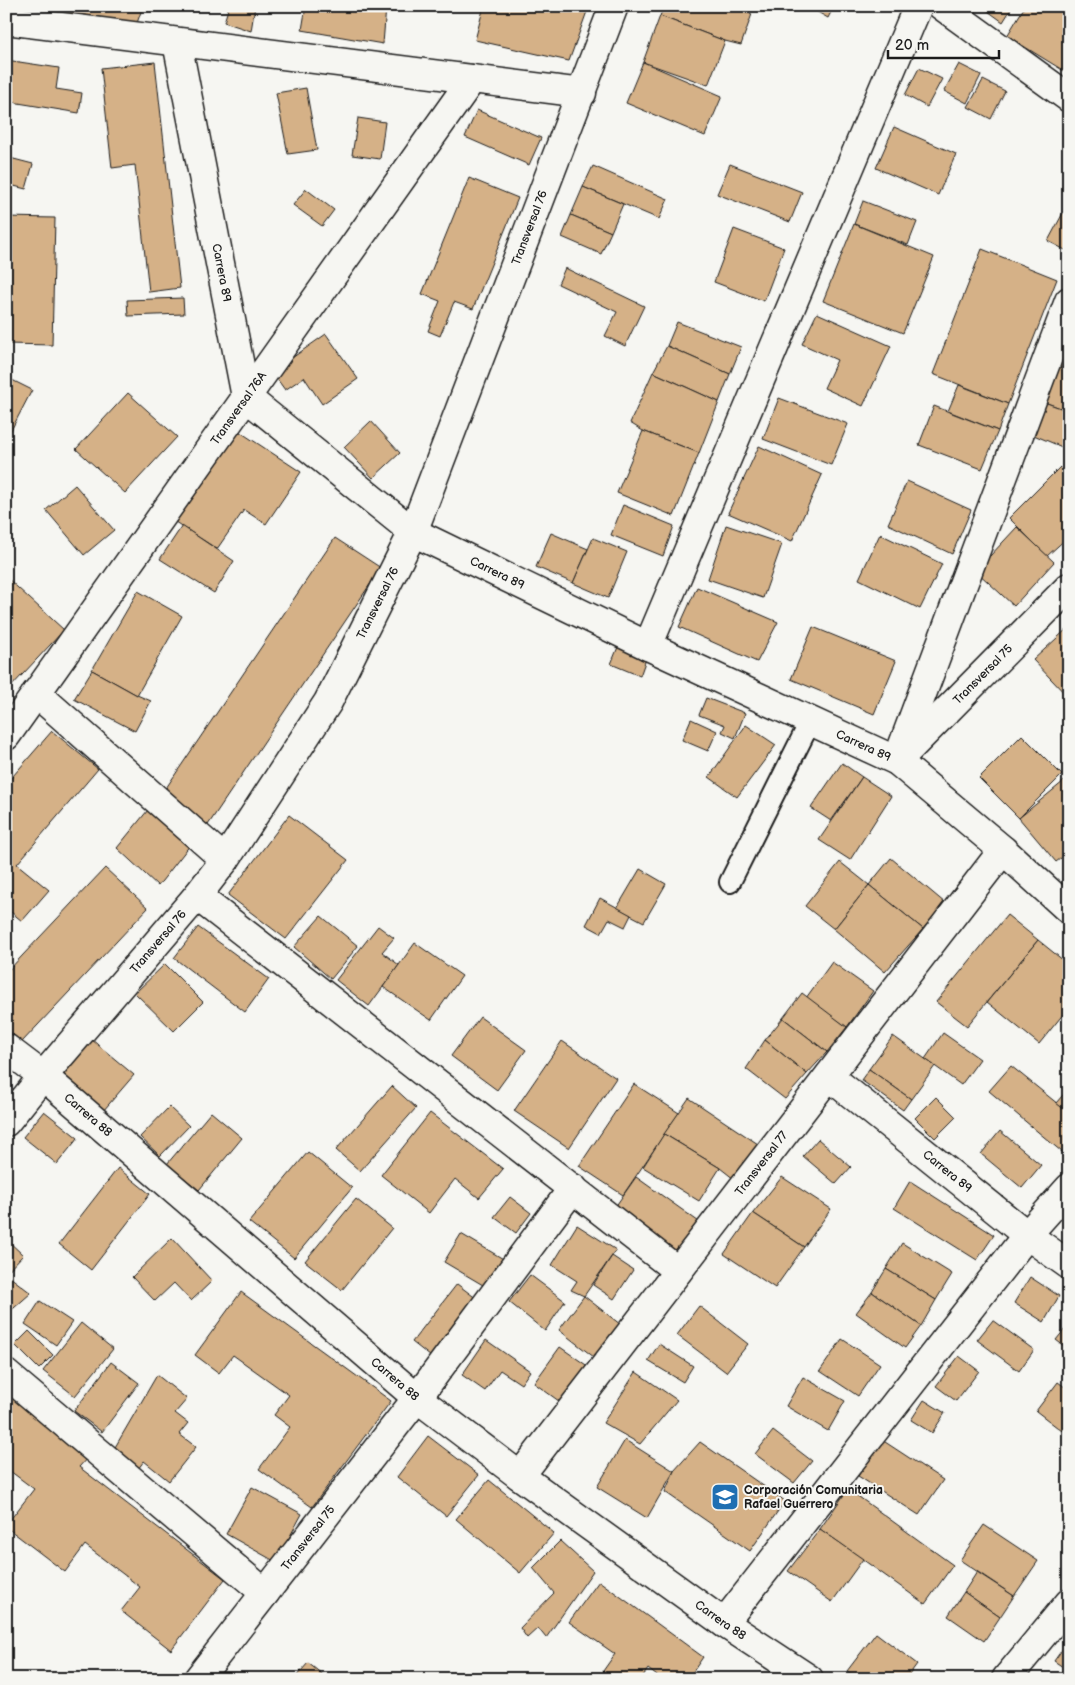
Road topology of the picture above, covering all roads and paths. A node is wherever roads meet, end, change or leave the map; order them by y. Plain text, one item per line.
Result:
1 (614, 6) edge
2 (918, 6) edge
3 (942, 6) edge
4 (6, 20) edge
5 (177, 42) junction
6 (472, 79) junction
7 (582, 93) junction
8 (1069, 98) edge
9 (1069, 301) edge
10 (246, 397) junction
11 (412, 532) junction
12 (1069, 587) edge
13 (648, 646) junction
14 (36, 693) junction
15 (811, 720) junction
16 (6, 736) edge
17 (897, 761) junction
18 (1004, 850) junction
19 (225, 860) junction
20 (730, 882) dead end
21 (197, 896) junction
22 (1069, 910) edge
23 (6, 1048) edge
24 (43, 1076) junction
25 (829, 1076) junction
26 (6, 1122) edge
27 (572, 1188) junction
28 (1069, 1188) edge
29 (1026, 1235) junction
30 (1069, 1265) edge
31 (678, 1271) junction
32 (6, 1374) edge
33 (417, 1398) junction
34 (520, 1476) junction
35 (265, 1593) junction
36 (1069, 1603) edge
37 (724, 1623) junction
38 (198, 1679) edge
39 (809, 1679) edge
40 (1006, 1679) edge

1 - 7 street, Transversal 76
2 - 13 street
3 - 8 street
4 - 5 street
5 - 6 street
5 - 10 street, Carrera 89
6 - 7 street
6 - 10 street, Transversal 76A
7 - 11 street, Transversal 76
9 - 17 street
10 - 11 street, Carrera 89
10 - 14 street, Transversal 76A
11 - 13 street, Carrera 89
11 - 19 street, Transversal 76
12 - 17 street, Transversal 75
13 - 15 street, Carrera 89
14 - 16 street, Transversal 76A
14 - 19 street
15 - 17 street, Carrera 89
15 - 20 lane
17 - 18 street, Carrera 89
18 - 22 street, Carrera 89
18 - 25 street, Transversal 77
19 - 21 street, Transversal 76
21 - 24 street, Transversal 76
21 - 27 street
23 - 24 street, Carrera 88
24 - 26 street, Transversal 76
24 - 33 street, Carrera 88
25 - 29 street, Carrera 89
25 - 31 street, Transversal 77
27 - 31 street
27 - 33 street, Transversal 75
28 - 29 street
29 - 30 street, Carrera 89
29 - 37 street
31 - 34 street, Transversal 77
32 - 35 street
33 - 34 street, Carrera 88
33 - 35 street, Transversal 75
34 - 37 street, Carrera 88
35 - 38 street, Transversal 75
36 - 40 street
37 - 39 street, Carrera 88

